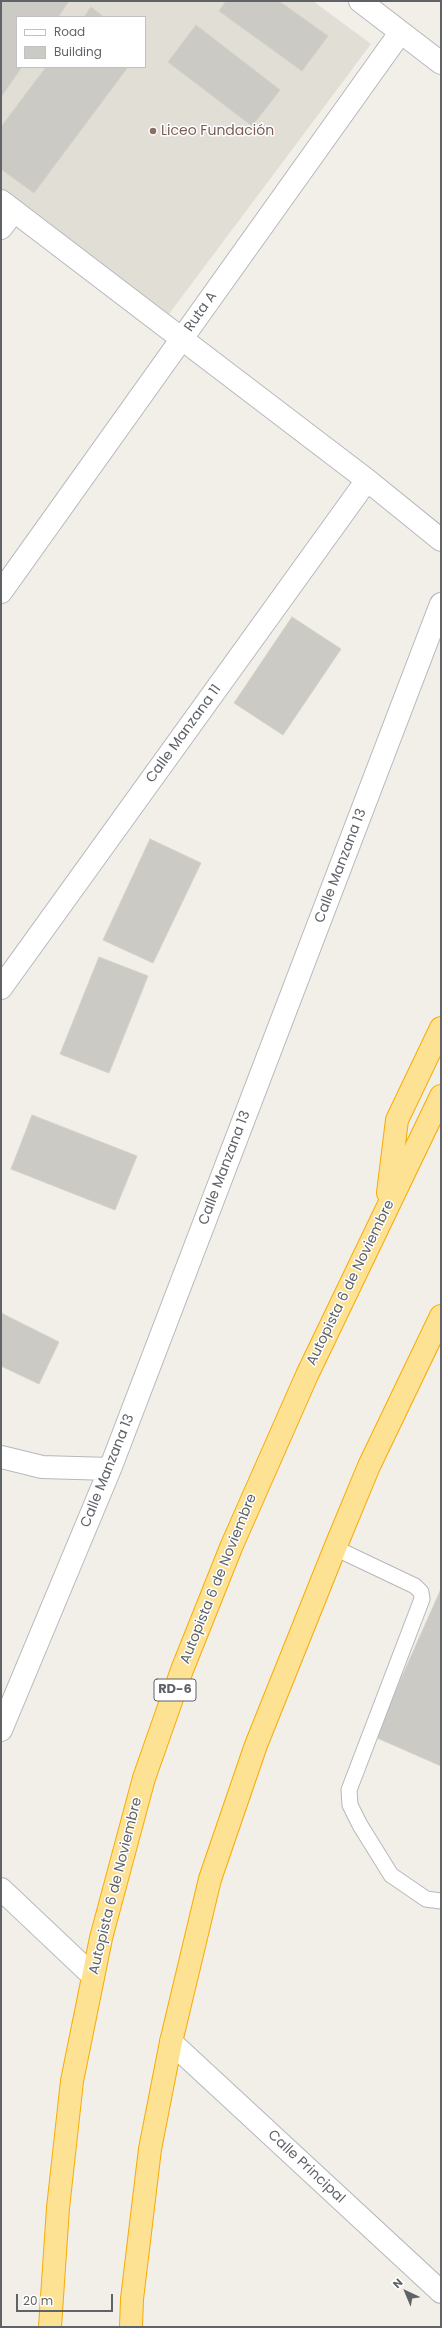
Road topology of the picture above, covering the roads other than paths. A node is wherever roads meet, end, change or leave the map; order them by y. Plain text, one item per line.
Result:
1 (360, 1) edge
2 (400, 33) junction
3 (441, 63) edge
4 (7, 206) edge
5 (1, 228) edge
6 (182, 340) junction
7 (367, 480) junction
8 (441, 540) edge
9 (1, 592) edge
10 (441, 604) edge
11 (1, 988) edge
12 (441, 1028) edge
13 (441, 1096) edge
14 (386, 1210) junction
15 (441, 1316) edge
16 (1, 1457) edge
17 (110, 1469) junction
18 (335, 1548) junction
19 (1, 1730) edge
20 (5, 1901) edge
21 (441, 1902) edge
22 (93, 1976) junction
23 (170, 2042) junction
24 (441, 2292) edge
25 (50, 2327) edge
26 (131, 2327) edge

1 - 2 street
2 - 3 street
2 - 6 street, Ruta A
4 - 5 street
4 - 6 street
6 - 7 street
6 - 9 street, Ruta A
7 - 8 street
7 - 11 street, Calle Manzana 11
10 - 17 street, Calle Manzana 13
12 - 14 highway
13 - 14 highway, Autopista 6 de Noviembre / RD-6
14 - 22 highway, Autopista 6 de Noviembre / RD-6
15 - 18 highway
16 - 17 street
17 - 19 street, Calle Manzana 13
18 - 21 lane
18 - 23 highway
20 - 22 street
22 - 25 highway, Autopista 6 de Noviembre / RD-6
23 - 24 street, Calle Principal
23 - 26 highway

